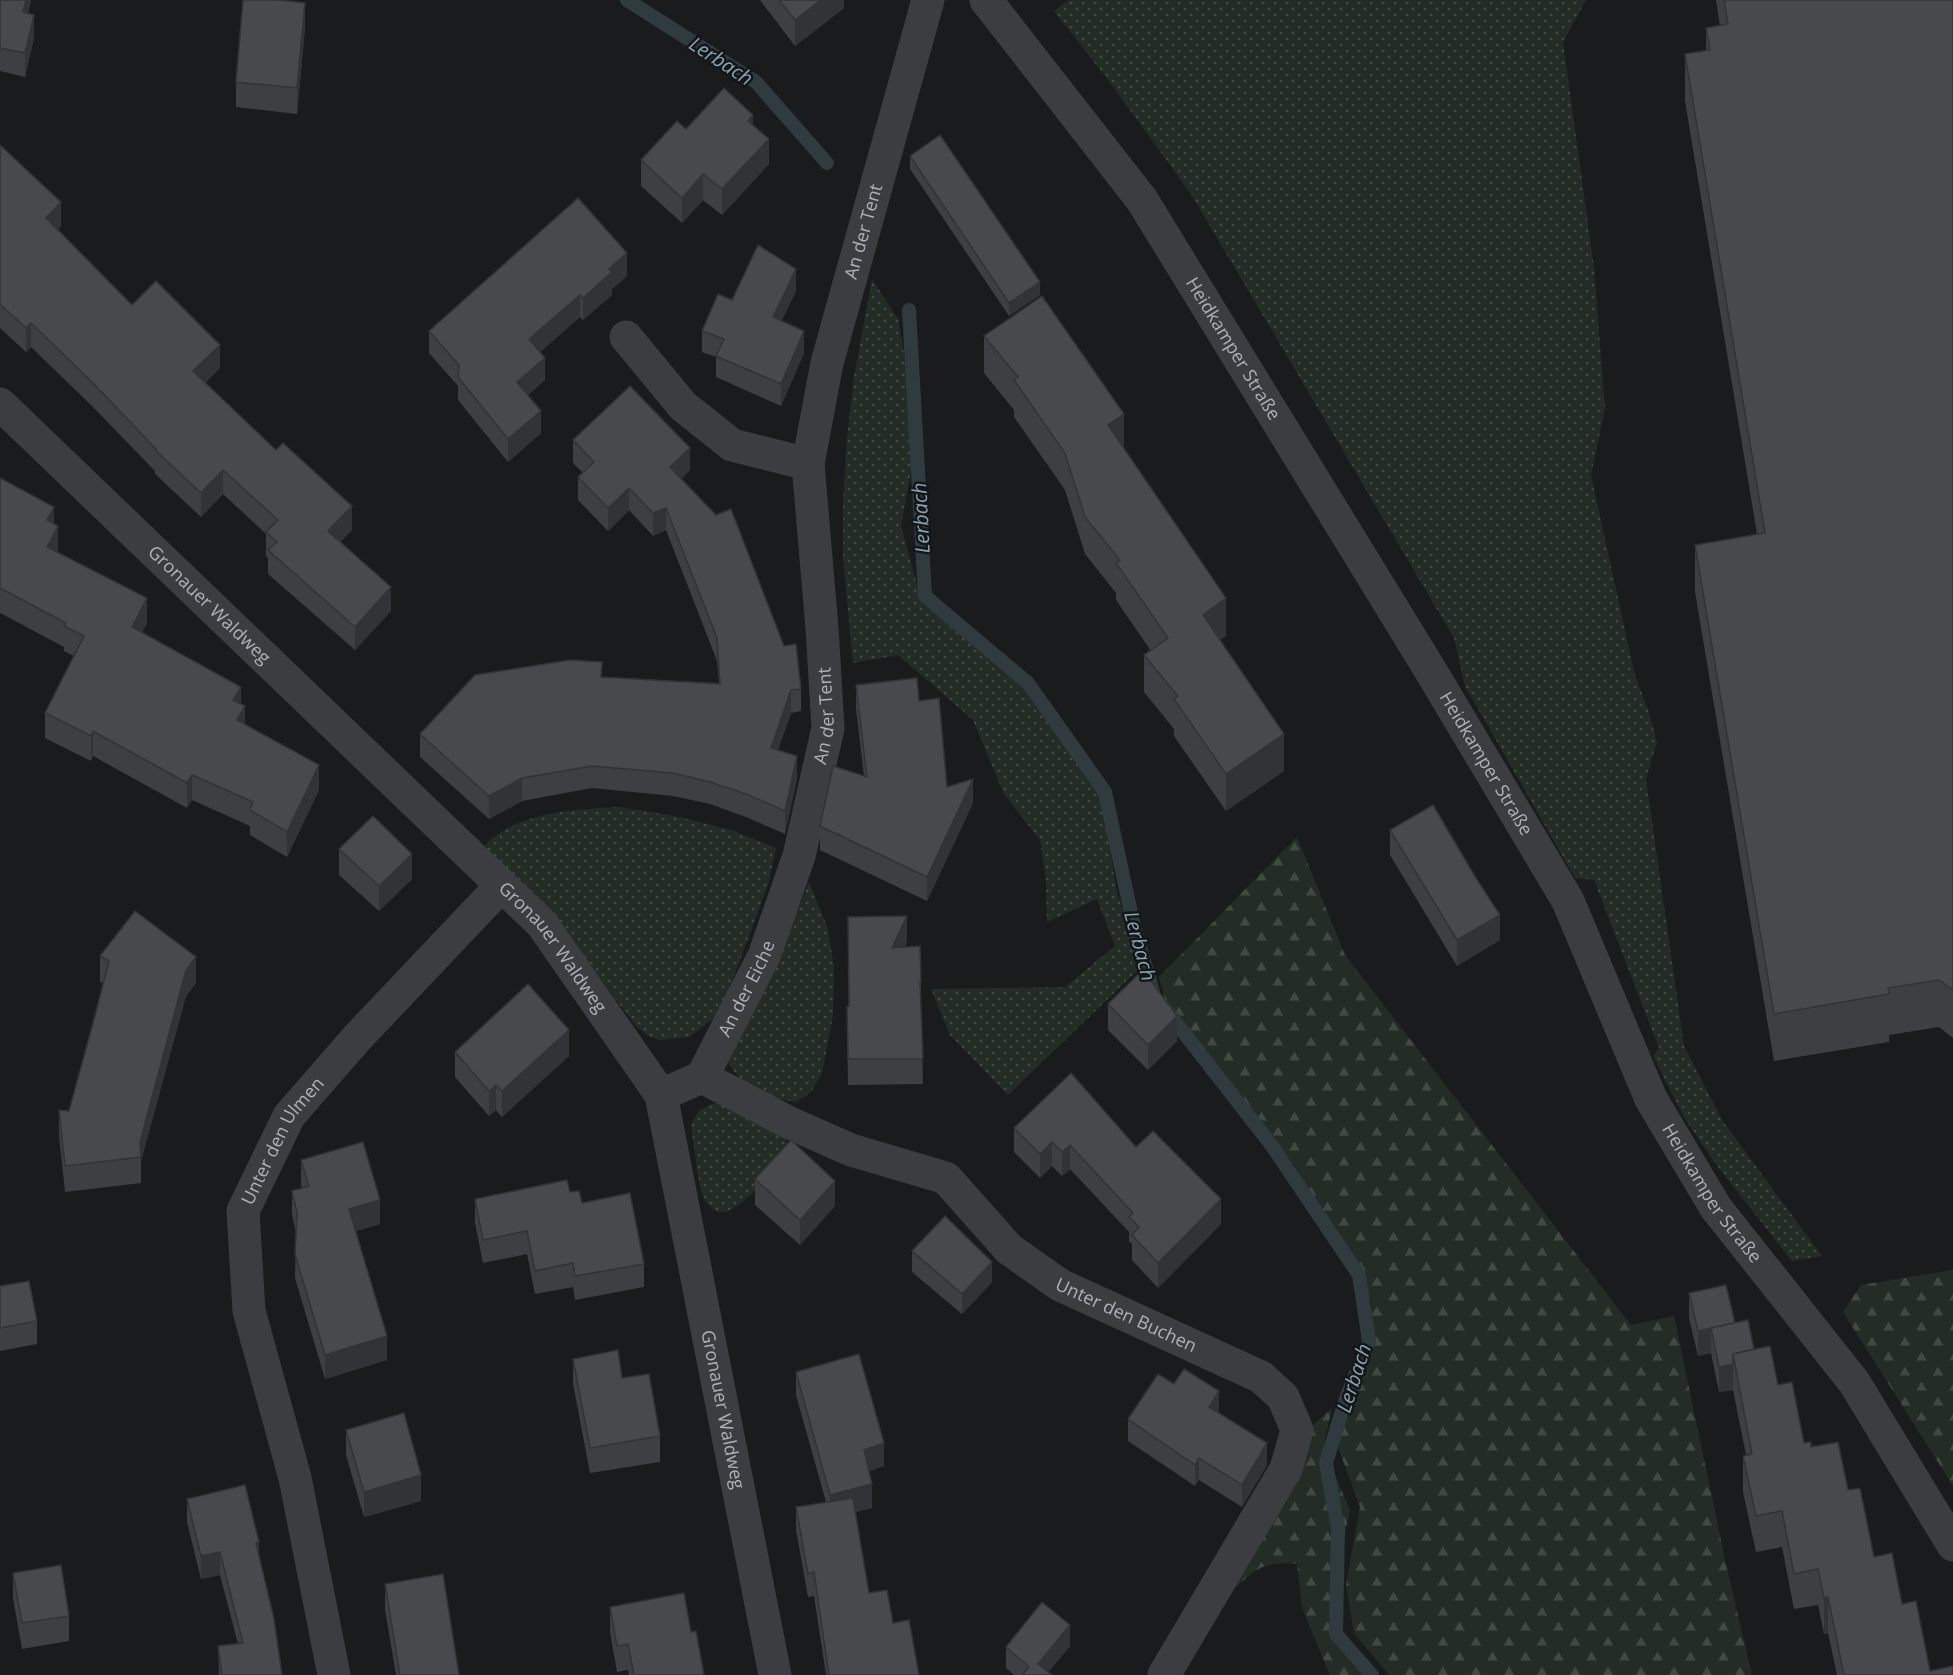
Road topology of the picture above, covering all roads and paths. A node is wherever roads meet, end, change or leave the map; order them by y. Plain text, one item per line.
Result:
1 (928, 0) edge
2 (986, 0) edge
3 (626, 337) dead end
4 (0, 404) edge
5 (808, 464) junction
6 (799, 856) joint
7 (502, 885) junction
8 (702, 1077) junction
9 (661, 1095) junction
10 (1953, 1545) edge
11 (334, 1675) edge
12 (775, 1675) edge
13 (1164, 1675) edge

1 - 5 street, An der Tent
2 - 10 street, Heidkamper Straße
3 - 5 street
4 - 7 street, Gronauer Waldweg
5 - 6 street, An der Tent
6 - 8 street, An der Eiche
7 - 9 street, Gronauer Waldweg
7 - 11 street, Unter den Ulmen
8 - 9 street
8 - 13 street, Unter den Buchen
9 - 12 street, Gronauer Waldweg

